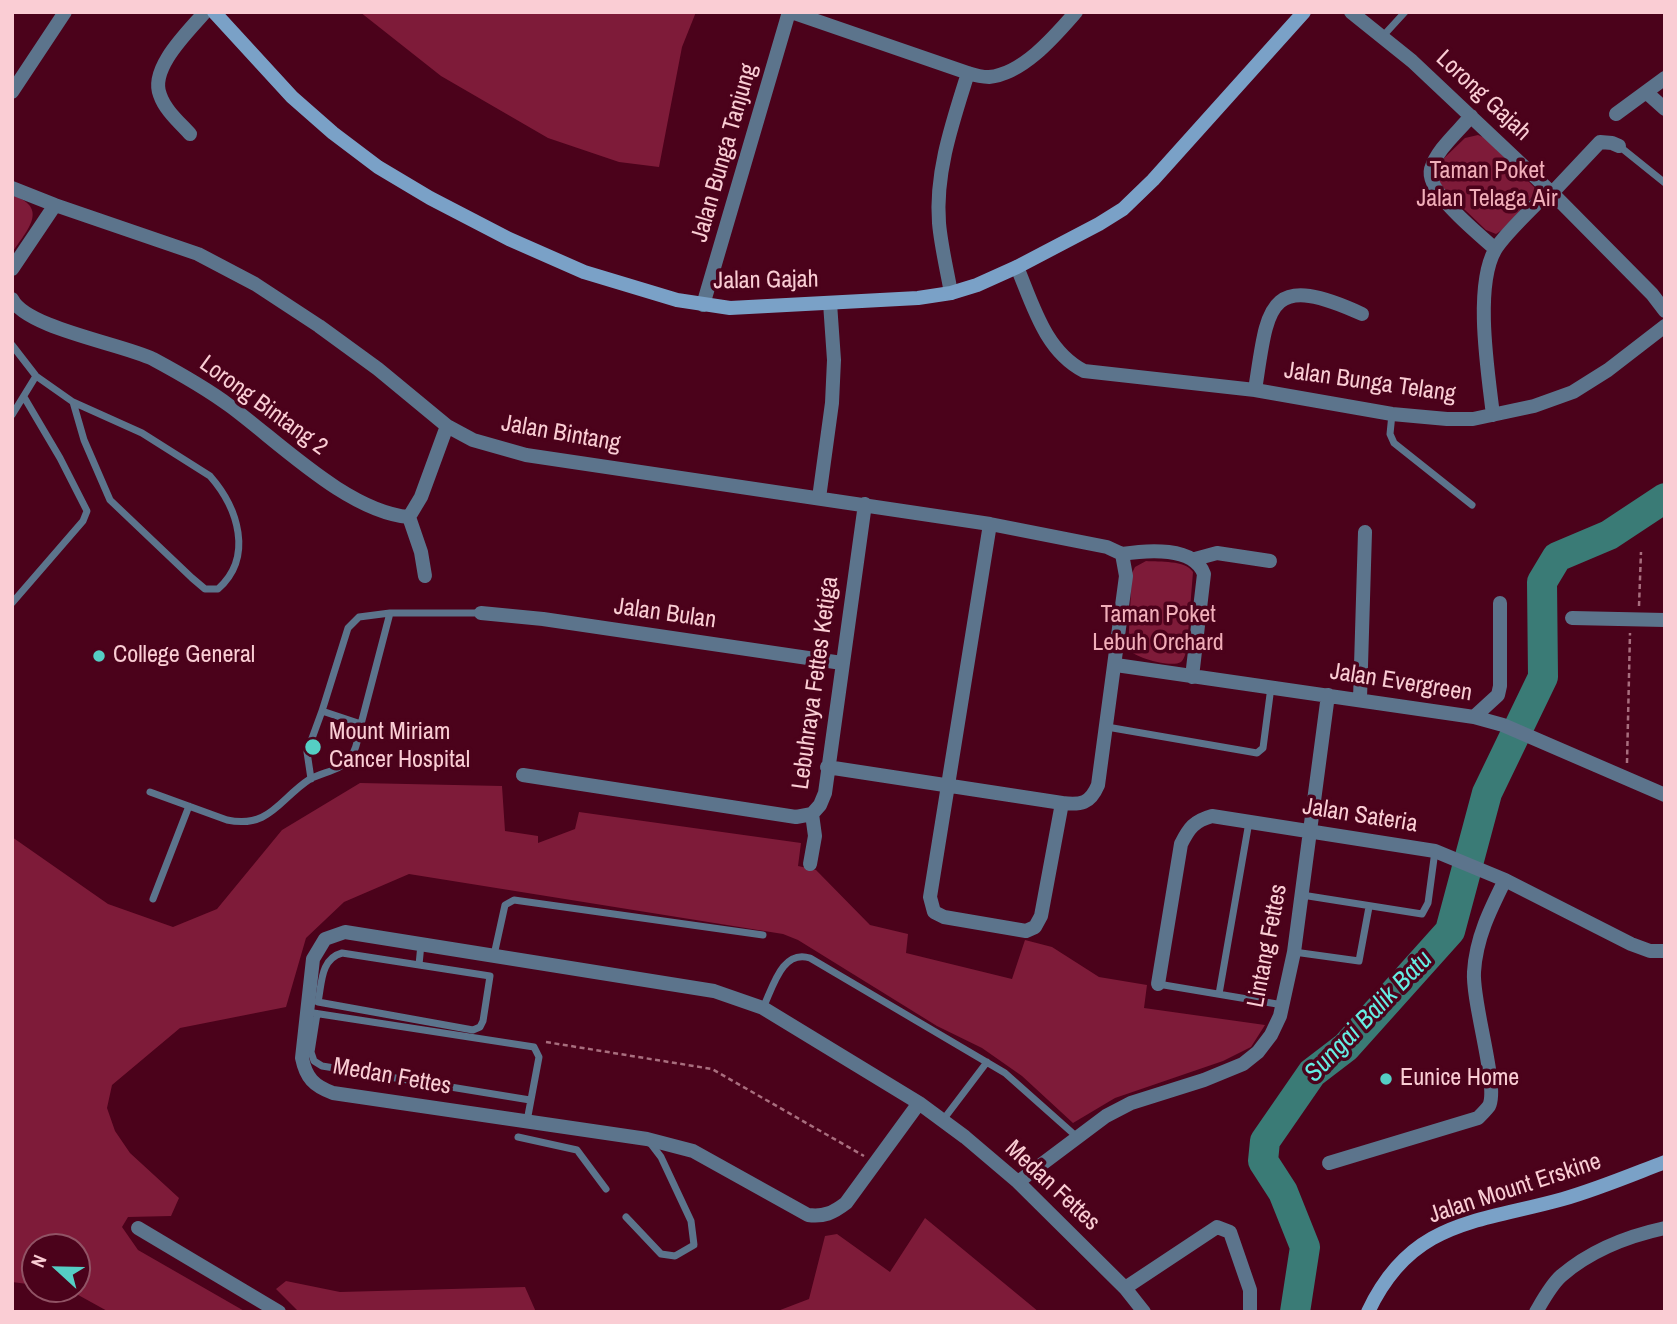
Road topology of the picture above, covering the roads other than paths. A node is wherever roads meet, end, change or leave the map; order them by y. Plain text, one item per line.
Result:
1 (65, 12) edge
2 (205, 12) edge
3 (214, 12) edge
4 (790, 12) edge
5 (1076, 12) edge
6 (1304, 12) edge
7 (1351, 12) edge
8 (1405, 12) edge
9 (1383, 36) junction
10 (968, 74) junction
11 (1665, 78) edge
12 (12, 92) edge
13 (1646, 92) junction
14 (1665, 109) edge
15 (1616, 114) dead end
16 (1471, 116) junction
17 (190, 134) dead end
18 (1619, 146) joint
19 (1665, 183) edge
20 (12, 188) edge
21 (1551, 191) junction
22 (55, 205) junction
23 (1495, 249) junction
24 (1017, 267) junction
25 (12, 269) edge
26 (951, 293) junction
27 (12, 299) edge
28 (830, 303) junction
29 (703, 305) junction
30 (1665, 311) edge
31 (1362, 314) dead end
32 (1665, 326) edge
33 (12, 345) edge
34 (36, 376) junction
35 (1255, 390) junction
36 (24, 397) junction
37 (73, 402) junction
38 (1392, 414) junction
39 (12, 415) edge
40 (1493, 415) junction
41 (447, 426) junction
42 (820, 498) junction
43 (864, 505) junction
44 (1472, 505) dead end
45 (409, 517) junction
46 (990, 524) junction
47 (1365, 532) dead end
48 (1122, 554) junction
49 (1195, 559) junction
50 (1270, 561) dead end
51 (425, 576) dead end
52 (12, 603) edge
53 (1500, 603) dead end
54 (390, 613) junction
55 (481, 613) joint
56 (1572, 618) dead end
57 (1665, 620) edge
58 (842, 663) junction
59 (1116, 665) junction
60 (1192, 677) junction
61 (1271, 687) junction
62 (1328, 695) junction
63 (1360, 699) junction
64 (322, 711) junction
65 (1474, 717) junction
66 (361, 724) junction
67 (1107, 727) junction
68 (827, 767) junction
69 (523, 775) dead end
70 (311, 779) junction
71 (948, 786) junction
72 (150, 792) dead end
73 (1665, 795) edge
74 (1062, 803) junction
75 (189, 806) junction
76 (812, 814) junction
77 (1250, 820) junction
78 (1310, 830) junction
79 (1435, 851) junction
80 (810, 864) dead end
81 (1505, 880) junction
82 (1302, 895) junction
83 (153, 899) dead end
84 (1369, 907) junction
85 (763, 936) dead end
86 (421, 944) junction
87 (1294, 951) junction
88 (1665, 951) edge
89 (494, 955) junction
90 (419, 965) junction
91 (1158, 984) joint
92 (1219, 994) junction
93 (1283, 1005) junction
94 (763, 1008) junction
95 (312, 1013) junction
96 (987, 1062) junction
97 (530, 1100) junction
98 (919, 1103) junction
99 (527, 1121) junction
100 (943, 1121) junction
101 (519, 1137) dead end
102 (1077, 1137) junction
103 (647, 1139) junction
104 (1665, 1162) edge
105 (1329, 1163) dead end
106 (1018, 1182) junction
107 (606, 1189) dead end
108 (626, 1217) dead end
109 (138, 1228) dead end
110 (1665, 1228) edge
111 (1125, 1288) junction
112 (279, 1312) edge
113 (1144, 1312) edge
114 (1250, 1312) edge
115 (1368, 1312) edge
116 (1536, 1312) edge

1 - 12 street
2 - 17 street
3 - 29 street, Jalan Gajah
4 - 10 street
4 - 29 street, Jalan Bunga Tanjung
5 - 10 street
6 - 24 street, Jalan Gajah
7 - 9 street, Lorong Gajah
8 - 9 lane
9 - 16 street, Lorong Gajah
10 - 26 street
11 - 13 street
13 - 14 street
13 - 15 street
16 - 21 street, Lorong Gajah
16 - 23 street
18 - 19 lane
18 - 21 street
20 - 22 street, Jalan Bintang
21 - 23 street
21 - 30 street, Lorong Gajah
22 - 25 street
22 - 41 street, Jalan Bintang
23 - 40 street
24 - 26 street, Jalan Gajah
24 - 35 street, Jalan Bunga Telang
26 - 28 street, Jalan Gajah
27 - 45 street, Lorong Bintang 2
28 - 29 street, Jalan Gajah
28 - 42 street
31 - 35 street, Jalan Bunga Telang
32 - 40 street, Jalan Bunga Telang
33 - 34 lane
34 - 36 lane
34 - 37 lane
35 - 38 street, Jalan Bunga Telang
36 - 39 lane
36 - 52 lane
37 - 37 lane
38 - 40 street, Jalan Bunga Telang
38 - 44 lane
41 - 42 street, Jalan Bintang
41 - 45 street
42 - 43 street, Jalan Bintang
43 - 46 street, Jalan Bintang
43 - 58 street, Lebuhraya Fettes Ketiga
45 - 51 street
46 - 48 street, Jalan Bintang
46 - 71 street
47 - 63 street
48 - 49 street
48 - 59 street
49 - 50 street
49 - 60 street
53 - 65 street
54 - 55 lane
54 - 64 lane
54 - 66 lane
55 - 58 street, Jalan Bulan
56 - 57 street
58 - 68 street, Lebuhraya Fettes Ketiga
59 - 60 street, Jalan Evergreen
59 - 67 street
60 - 61 street, Jalan Evergreen
61 - 62 street, Jalan Evergreen
61 - 67 lane
62 - 63 street, Jalan Evergreen
62 - 78 street, Lintang Fettes
63 - 65 street, Jalan Evergreen
64 - 66 lane
64 - 70 lane
65 - 73 street, Jalan Evergreen
66 - 70 lane
67 - 74 street
68 - 71 street
68 - 76 street, Lebuhraya Fettes Ketiga
69 - 76 street
70 - 75 lane
71 - 74 street
71 - 74 street
72 - 75 lane
75 - 83 lane
76 - 80 street, Lebuhraya Fettes Ketiga
77 - 78 street, Jalan Sateria
77 - 91 street, Jalan Sateria
77 - 92 lane
78 - 79 street, Jalan Sateria
78 - 82 street, Lintang Fettes
79 - 81 street, Jalan Sateria
79 - 84 lane
81 - 88 street, Jalan Sateria
81 - 105 street
82 - 84 lane
82 - 87 street, Lintang Fettes
84 - 87 lane
85 - 89 lane
86 - 89 street, Medan Fettes
86 - 90 lane
86 - 95 street, Medan Fettes
87 - 93 street, Lintang Fettes
89 - 94 street, Medan Fettes
90 - 90 lane
91 - 92 lane
92 - 93 lane
93 - 102 street, Lintang Fettes
94 - 96 lane
94 - 98 street, Medan Fettes
95 - 97 lane
95 - 97 lane
95 - 99 street, Medan Fettes
96 - 100 lane
96 - 102 lane
97 - 99 lane
98 - 100 street, Medan Fettes
98 - 103 street, Medan Fettes
99 - 103 street, Medan Fettes
100 - 106 street, Medan Fettes
101 - 107 lane
102 - 106 street, Lintang Fettes
103 - 108 lane
104 - 115 street, Jalan Mount Erskine
106 - 111 street, Medan Fettes
109 - 112 street
110 - 116 street
111 - 113 street, Medan Fettes
111 - 114 street

